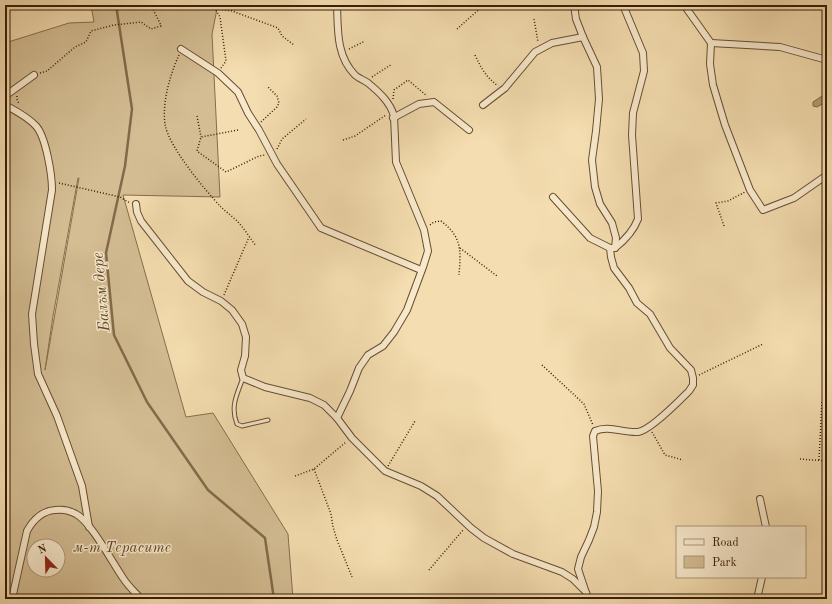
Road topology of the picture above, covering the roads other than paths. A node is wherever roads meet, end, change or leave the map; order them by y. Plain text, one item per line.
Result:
1 (337, 5) edge
2 (574, 5) edge
3 (624, 5) edge
4 (684, 5) edge
5 (583, 37) junction
6 (711, 43) junction
7 (181, 49) road end
8 (827, 60) edge
9 (34, 75) road end
10 (5, 96) edge
11 (5, 105) edge
12 (483, 105) dead end
13 (393, 118) junction
14 (469, 130) dead end
15 (827, 175) edge
16 (553, 197) dead end
17 (136, 204) dead end
18 (612, 248) junction
19 (422, 270) junction
20 (243, 378) junction
21 (337, 418) junction
22 (268, 420) dead end
23 (760, 499) dead end
24 (766, 526) edge
25 (89, 527) junction
26 (762, 578) edge
27 (586, 592) junction
28 (12, 599) edge
29 (141, 599) edge
30 (588, 599) edge
31 (757, 599) edge

1 - 13 street
2 - 5 street
3 - 18 street
4 - 6 street
5 - 12 street
5 - 18 street
6 - 8 street
6 - 15 street
7 - 19 street
9 - 10 street
11 - 25 street
13 - 14 street
13 - 19 street
16 - 18 street
17 - 20 street
18 - 27 street
19 - 21 street
20 - 21 street
20 - 22 lane
21 - 27 street
23 - 24 street
25 - 28 street
25 - 29 street
26 - 31 street
27 - 30 street

